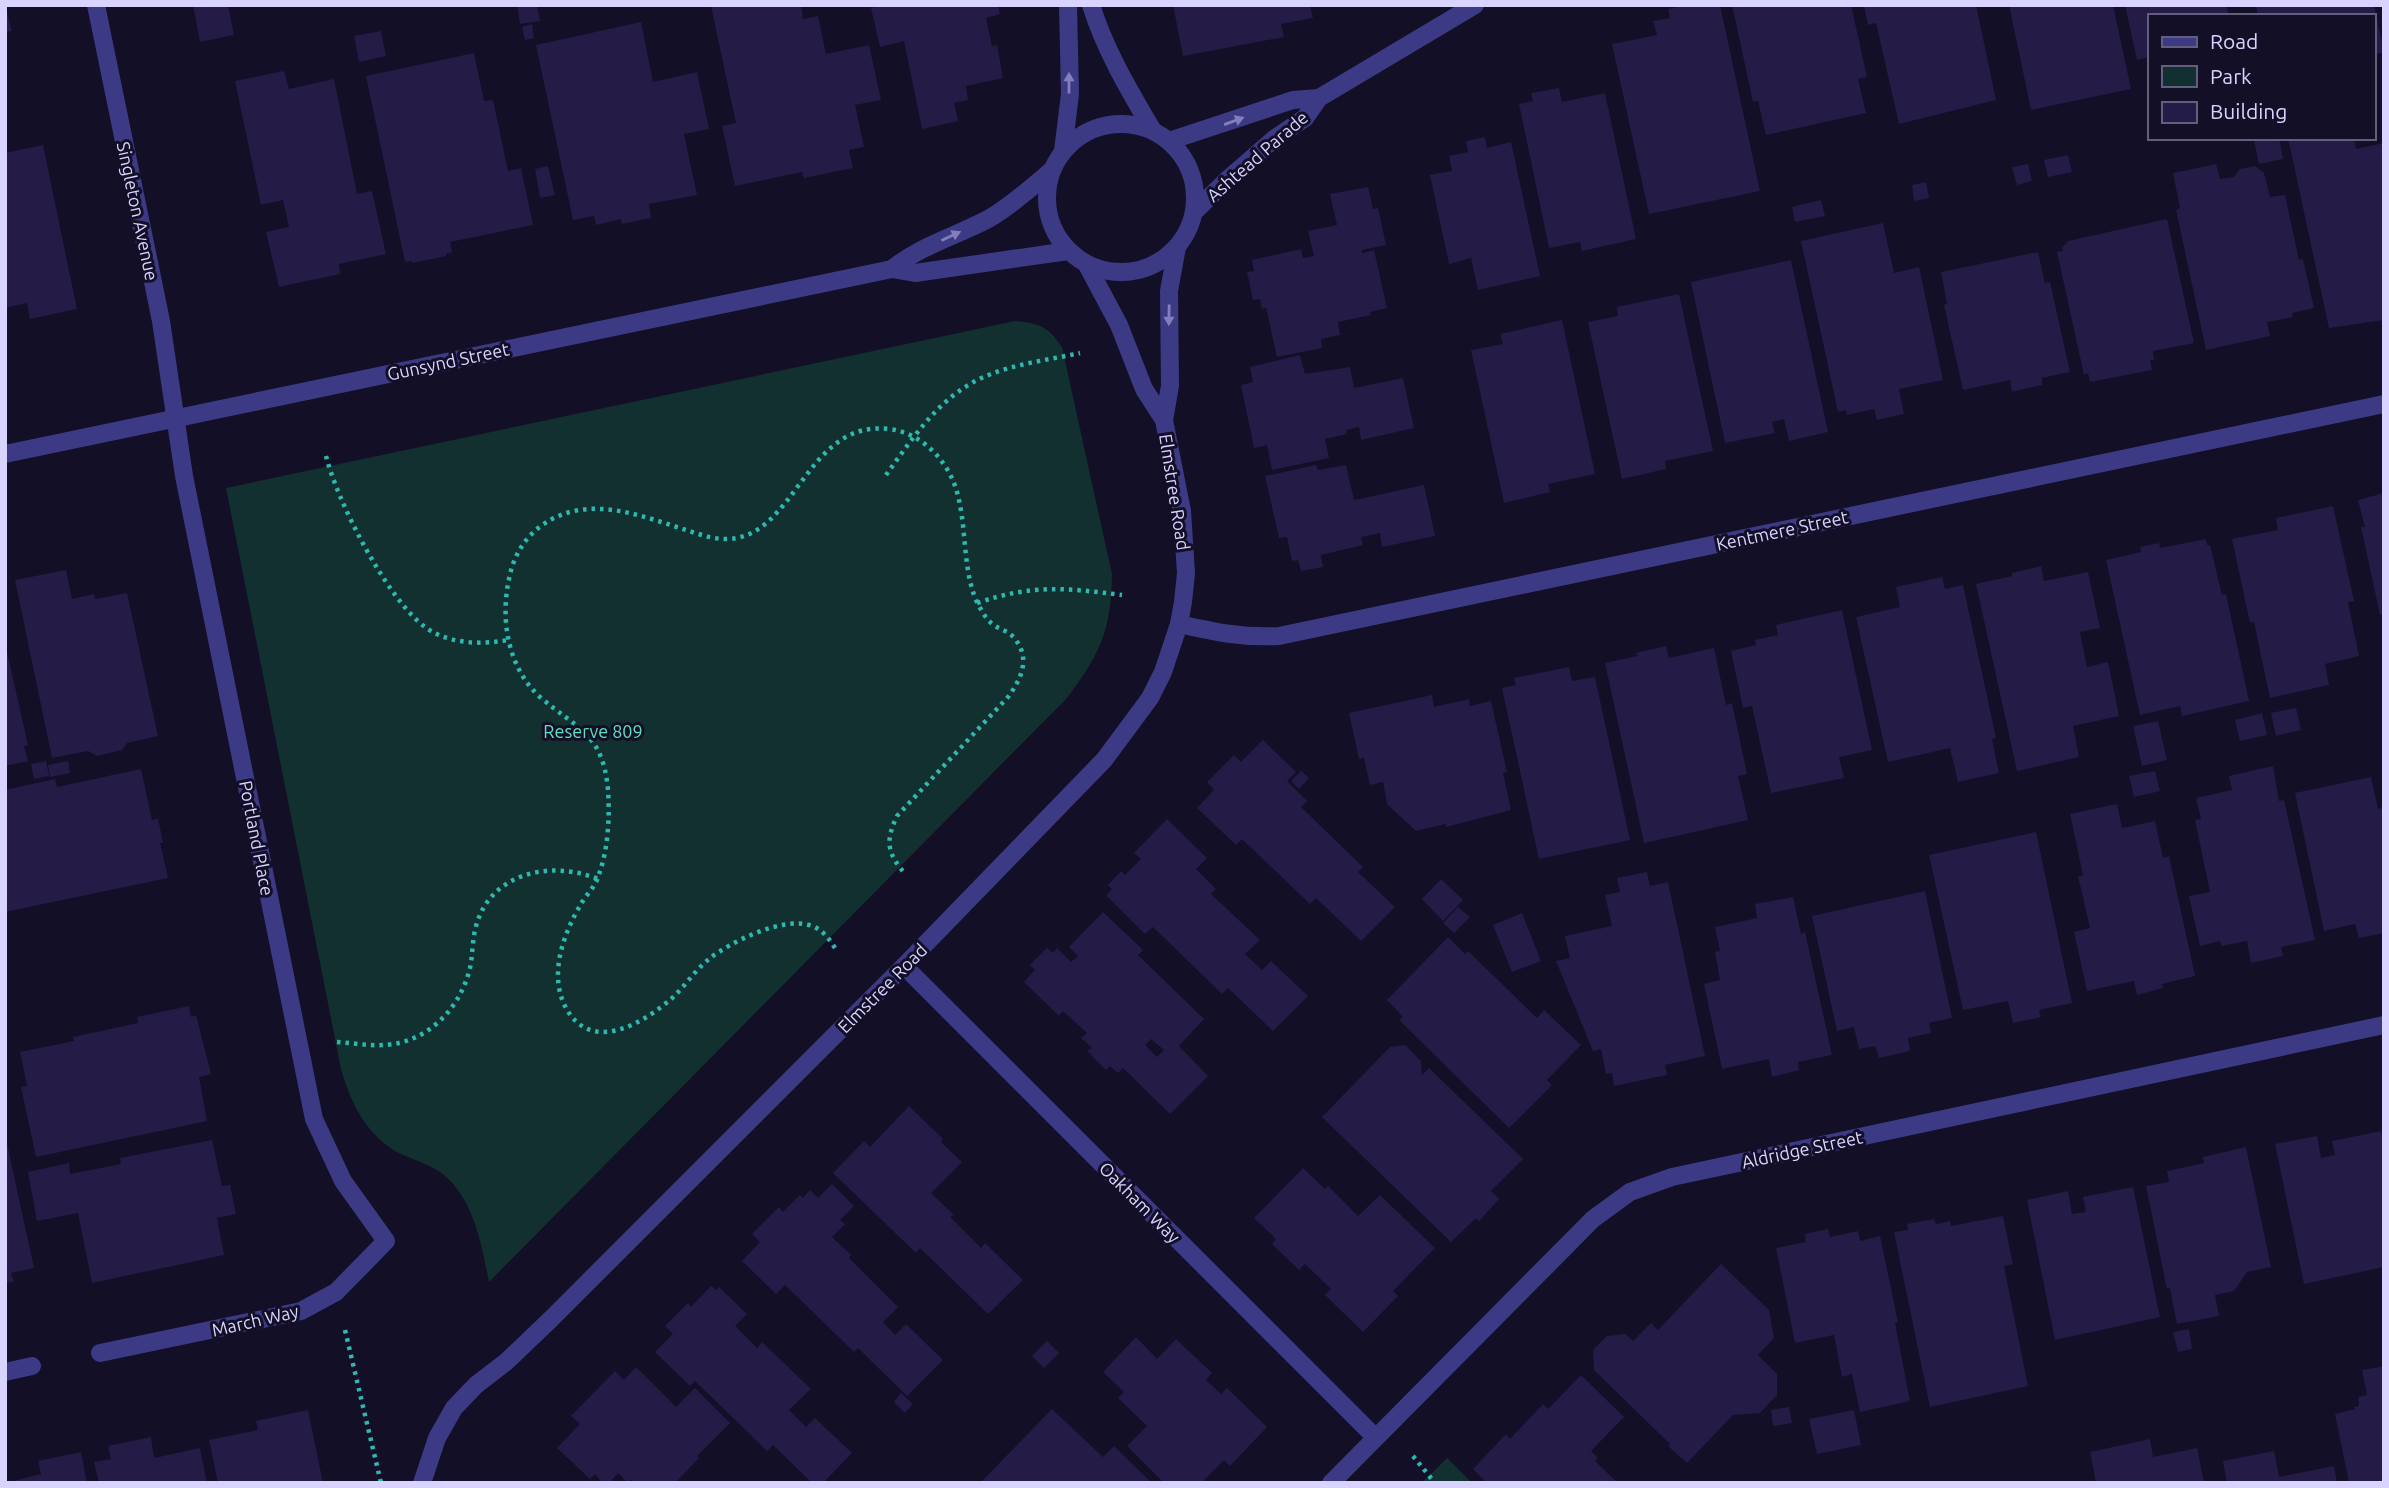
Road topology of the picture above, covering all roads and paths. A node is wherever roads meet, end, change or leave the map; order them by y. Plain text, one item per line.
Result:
1 (96, 5) edge
2 (1068, 5) edge
3 (1091, 5) edge
4 (1475, 5) edge
5 (1319, 98) junction
6 (1153, 131) junction
7 (1169, 141) junction
8 (1063, 151) junction
9 (1051, 170) junction
10 (1194, 212) junction
11 (1177, 247) junction
12 (1069, 251) junction
13 (1087, 265) junction
14 (892, 269) junction
15 (1080, 353) dead end
16 (2384, 404) edge
17 (175, 418) junction
18 (1164, 420) junction
19 (914, 436) junction
20 (5, 454) edge
21 (326, 456) dead end
22 (886, 475) dead end
23 (1122, 596) dead end
24 (977, 603) junction
25 (1179, 624) junction
26 (508, 640) junction
27 (906, 875) dead end
28 (598, 879) junction
29 (835, 948) dead end
30 (904, 966) junction
31 (2384, 1025) edge
32 (298, 1043) junction
33 (386, 1241) joint
34 (336, 1292) junction
35 (100, 1353) dead end
36 (32, 1366) dead end
37 (5, 1372) edge
38 (1375, 1437) junction
39 (381, 1483) edge
40 (422, 1483) edge
41 (1331, 1483) edge

1 - 17 street, Singleton Avenue
8 -> 2 street
3 - 6 street
4 - 5 street, Ashtead Parade
7 -> 5 street, Ashtead Parade
5 - 10 street, Ashtead Parade
6 - 7 street
6 - 8 street
7 - 10 street
8 - 9 street
9 - 12 street
14 -> 9 street, Gunsynd Street
10 - 11 street
11 - 13 street
11 -> 18 street, Elmstree Road
12 - 13 street
12 - 14 street, Gunsynd Street
13 - 18 street, Elmstree Road
14 - 17 street, Gunsynd Street
15 - 19 path
16 - 25 street, Kentmere Street
17 - 20 street, Gunsynd Street
17 - 32 street, Portland Place
18 - 25 street, Elmstree Road
19 - 22 path
19 - 24 path
19 - 26 path
21 - 26 path
23 - 24 path
24 - 27 path
25 - 30 street, Elmstree Road
26 - 28 path
28 - 29 path
28 - 32 path
30 - 38 street, Oakham Way
30 - 40 street, Elmstree Road
31 - 38 street, Aldridge Street
32 - 33 street, Portland Place
33 - 34 street, March Way
34 - 35 street, March Way
34 - 39 path
36 - 37 street
38 - 41 street, Aldridge Street

